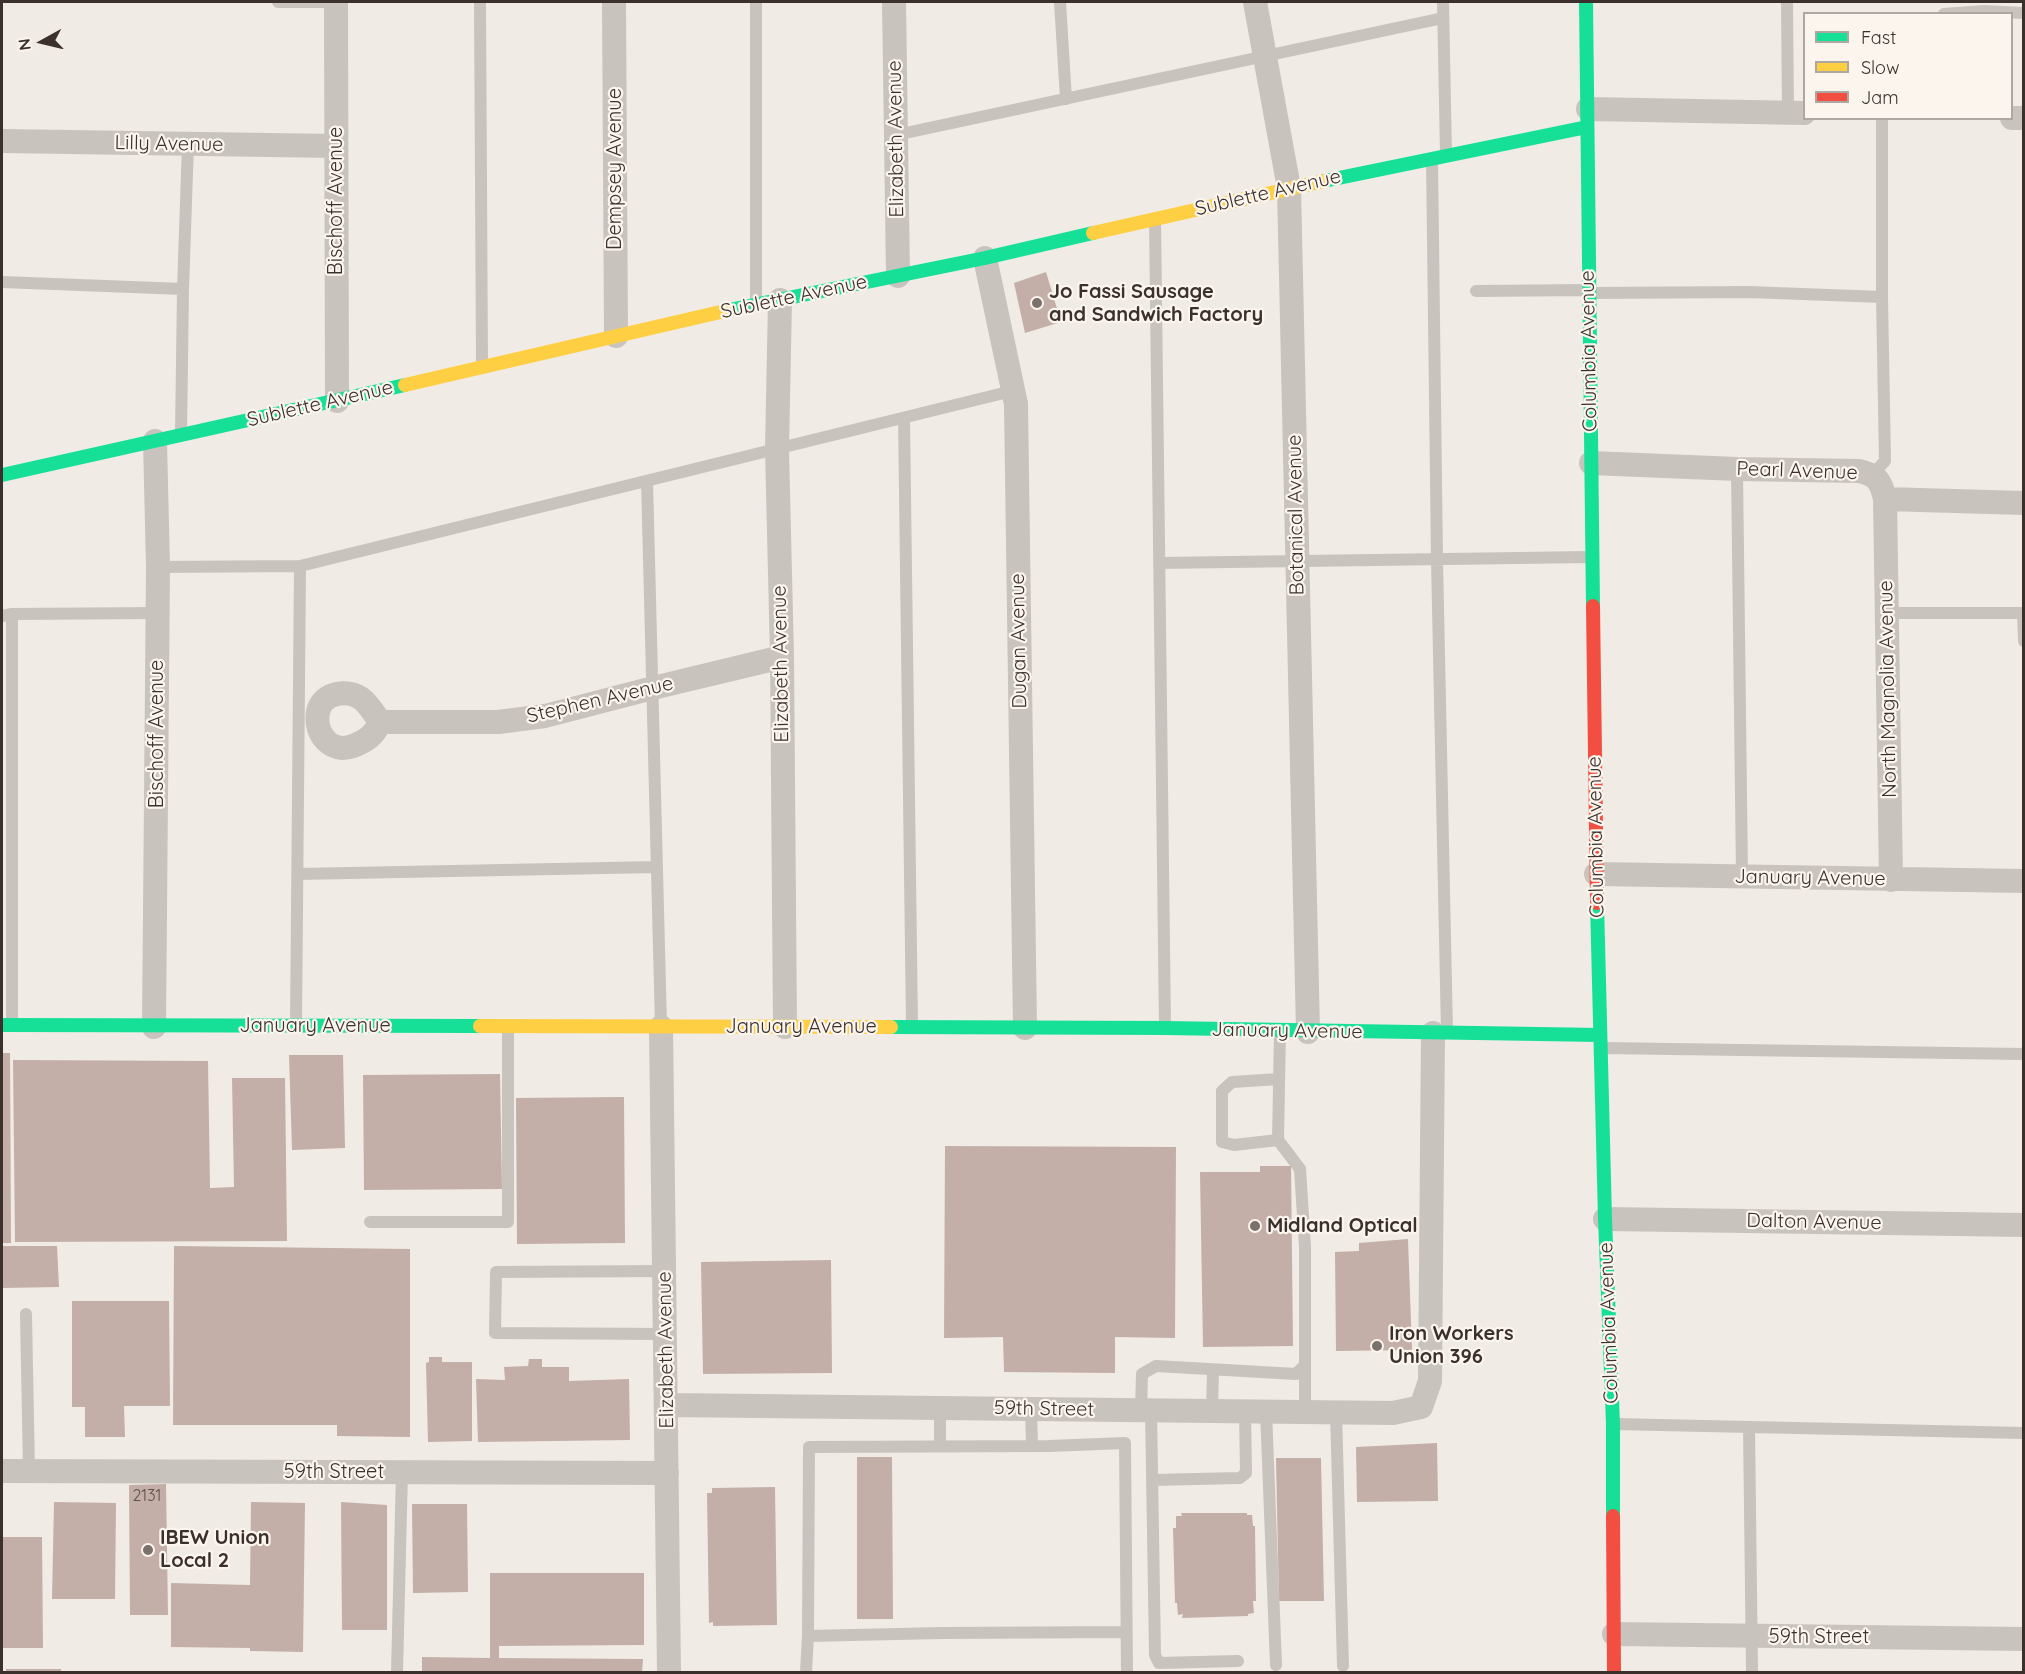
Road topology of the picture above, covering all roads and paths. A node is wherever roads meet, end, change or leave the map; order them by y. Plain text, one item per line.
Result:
1 (278, 2) edge
2 (336, 2) edge
3 (480, 2) edge
4 (614, 2) edge
5 (756, 2) edge
6 (894, 2) edge
7 (1060, 2) edge
8 (1255, 2) edge
9 (1443, 2) edge
10 (1586, 2) edge
11 (1787, 2) edge
12 (1971, 12) edge
13 (2004, 12) edge
14 (1443, 18) junction
15 (1265, 56) junction
16 (1066, 99) junction
17 (1796, 113) edge
18 (1588, 118) junction
19 (1882, 120) edge
20 (896, 135) junction
21 (2, 141) edge
22 (188, 144) junction
23 (336, 146) junction
24 (1446, 155) junction
25 (1432, 158) junction
26 (1289, 188) junction
27 (1155, 219) junction
28 (985, 258) junction
29 (898, 276) junction
30 (2, 282) edge
31 (183, 289) junction
32 (1476, 291) dead end
33 (1589, 292) junction
34 (1882, 297) junction
35 (780, 300) junction
36 (756, 304) junction
37 (616, 336) junction
38 (482, 366) junction
39 (1012, 392) junction
40 (337, 401) junction
41 (904, 418) junction
42 (181, 436) junction
43 (155, 441) junction
44 (777, 449) junction
45 (1591, 463) junction
46 (1737, 469) junction
47 (1873, 474) junction
48 (2, 475) edge
49 (647, 481) junction
50 (1885, 499) junction
51 (2024, 503) edge
52 (1592, 557) junction
53 (1437, 560) junction
54 (1297, 562) junction
55 (1159, 563) junction
56 (300, 566) junction
57 (158, 567) junction
58 (158, 613) junction
59 (1887, 613) junction
60 (2023, 613) edge
61 (7, 615) edge
62 (2024, 641) edge
63 (782, 657) junction
64 (652, 688) junction
65 (380, 722) dead end
66 (657, 867) junction
67 (298, 874) junction
68 (1596, 874) junction
69 (1742, 876) junction
70 (1891, 880) junction
71 (2024, 881) edge
72 (7, 1025) edge
73 (296, 1026) junction
74 (508, 1026) junction
75 (154, 1027) junction
76 (661, 1027) junction
77 (785, 1027) junction
78 (912, 1027) junction
79 (1025, 1028) junction
80 (1165, 1028) junction
81 (1280, 1031) junction
82 (1308, 1032) junction
83 (1440, 1033) junction
84 (1601, 1042) junction
85 (2024, 1054) edge
86 (1279, 1079) junction
87 (1278, 1140) junction
88 (1605, 1218) junction
89 (370, 1222) dead end
90 (2024, 1225) edge
91 (665, 1271) junction
92 (26, 1314) dead end
93 (666, 1334) junction
94 (1305, 1365) junction
95 (1213, 1371) junction
96 (667, 1405) junction
97 (940, 1408) junction
98 (1031, 1409) junction
99 (1146, 1410) junction
100 (1212, 1411) junction
101 (1256, 1411) junction
102 (1305, 1412) junction
103 (1335, 1412) junction
104 (1613, 1424) junction
105 (1749, 1427) junction
106 (2024, 1433) edge
107 (940, 1446) junction
108 (1032, 1446) junction
109 (2, 1471) edge
110 (28, 1471) junction
111 (402, 1473) junction
112 (667, 1473) junction
113 (1152, 1480) junction
114 (1126, 1632) junction
115 (1614, 1634) junction
116 (808, 1636) junction
117 (1751, 1636) junction
118 (2024, 1639) edge
119 (1238, 1661) dead end
120 (1276, 1665) dead end
121 (1343, 1666) dead end
122 (398, 1672) edge
123 (669, 1672) edge
124 (806, 1672) edge
125 (1127, 1672) edge
126 (1614, 1672) edge
127 (1752, 1672) edge

1 - 2 lane
2 - 23 street, Bischoff Avenue
3 - 38 lane
4 - 37 street, Dempsey Avenue
5 - 36 lane
6 - 20 street, Elizabeth Avenue
7 - 16 lane
8 - 15 street, Botanical Avenue
9 - 14 lane
10 - 18 street, Columbia Avenue
11 - 17 lane
12 - 13 lane
14 - 15 lane
14 - 24 lane
15 - 16 lane
15 - 26 street, Botanical Avenue
16 - 20 lane
17 - 18 street, Sublette Avenue
18 - 24 street, Sublette Avenue
18 - 33 street, Columbia Avenue
19 - 34 lane
20 - 29 street, Elizabeth Avenue
21 - 22 street, Lilly Avenue
22 - 23 street, Lilly Avenue
22 - 31 lane
23 - 40 street, Bischoff Avenue
24 - 25 street, Sublette Avenue
25 - 26 street, Sublette Avenue
25 - 53 lane
26 - 27 street, Sublette Avenue
26 - 54 street, Botanical Avenue
27 - 28 street, Sublette Avenue
27 - 55 lane
28 - 29 street, Sublette Avenue
28 - 39 street, Dugan Avenue
29 - 35 street, Sublette Avenue
30 - 31 lane
31 - 42 lane
32 - 33 lane
33 - 34 lane
33 - 45 street, Columbia Avenue
34 - 47 lane
35 - 36 street, Sublette Avenue
35 - 44 street, Elizabeth Avenue
36 - 37 street, Sublette Avenue
37 - 38 street, Sublette Avenue
38 - 40 street, Sublette Avenue
39 - 41 lane
39 - 79 street, Dugan Avenue
40 - 42 street, Sublette Avenue
41 - 44 lane
41 - 78 lane
42 - 43 street, Sublette Avenue
43 - 48 street, Sublette Avenue
43 - 57 street, Bischoff Avenue
44 - 49 lane
44 - 63 street, Elizabeth Avenue
45 - 46 street, Pearl Avenue
45 - 52 street, Columbia Avenue
46 - 47 street, Pearl Avenue
46 - 69 lane
47 - 50 street, Pearl Avenue
49 - 56 lane
49 - 64 lane
50 - 51 street
50 - 59 street, North Magnolia Avenue
52 - 53 lane
52 - 68 street, Columbia Avenue
53 - 54 lane
53 - 83 lane
54 - 55 lane
54 - 82 street, Botanical Avenue
55 - 80 lane
56 - 57 lane
56 - 67 lane
57 - 58 street, Bischoff Avenue
58 - 61 lane
58 - 75 street, Bischoff Avenue
59 - 60 lane
59 - 70 street, North Magnolia Avenue
60 - 62 lane
61 - 72 lane
63 - 64 street, Stephen Avenue
63 - 77 street, Elizabeth Avenue
64 - 65 street, Stephen Avenue
64 - 66 lane
66 - 67 lane
66 - 76 lane
67 - 73 lane
68 - 69 street, January Avenue
68 - 84 street, Columbia Avenue
69 - 70 street, January Avenue
70 - 71 street, January Avenue
72 - 75 street, January Avenue
73 - 74 street, January Avenue
73 - 75 street, January Avenue
74 - 76 street, January Avenue
74 - 89 lane
76 - 77 street, January Avenue
76 - 91 street, Elizabeth Avenue
77 - 78 street, January Avenue
78 - 79 street, January Avenue
79 - 80 street, January Avenue
80 - 81 street, January Avenue
81 - 82 street, January Avenue
81 - 86 lane
82 - 83 street, January Avenue
83 - 84 street, January Avenue
83 - 103 street, 59th Street
84 - 85 lane
84 - 88 street, Columbia Avenue
86 - 87 lane
86 - 87 lane
87 - 94 lane
88 - 90 street, Dalton Avenue
88 - 104 street, Columbia Avenue
91 - 93 street, Elizabeth Avenue
91 - 93 lane
92 - 110 lane
93 - 96 street, Elizabeth Avenue
94 - 95 lane
94 - 102 lane
95 - 99 lane
95 - 100 lane
96 - 97 street, 59th Street
96 - 112 street, Elizabeth Avenue
97 - 98 street, 59th Street
97 - 107 lane
98 - 99 street, 59th Street
98 - 108 lane
99 - 100 street, 59th Street
99 - 113 lane
100 - 101 street, 59th Street
101 - 102 street, 59th Street
101 - 113 lane
101 - 120 lane
102 - 103 street, 59th Street
103 - 121 lane
104 - 105 lane
104 - 115 street, Columbia Avenue
105 - 106 lane
105 - 117 lane
107 - 108 lane
107 - 116 lane
108 - 114 lane
109 - 110 street, 59th Street
110 - 111 street, 59th Street
111 - 112 street, 59th Street
111 - 122 lane
112 - 123 street, Elizabeth Avenue
113 - 119 lane
114 - 116 lane
114 - 125 lane
115 - 117 street, 59th Street
115 - 126 street, Columbia Avenue
116 - 124 lane
117 - 118 street, 59th Street
117 - 127 lane

